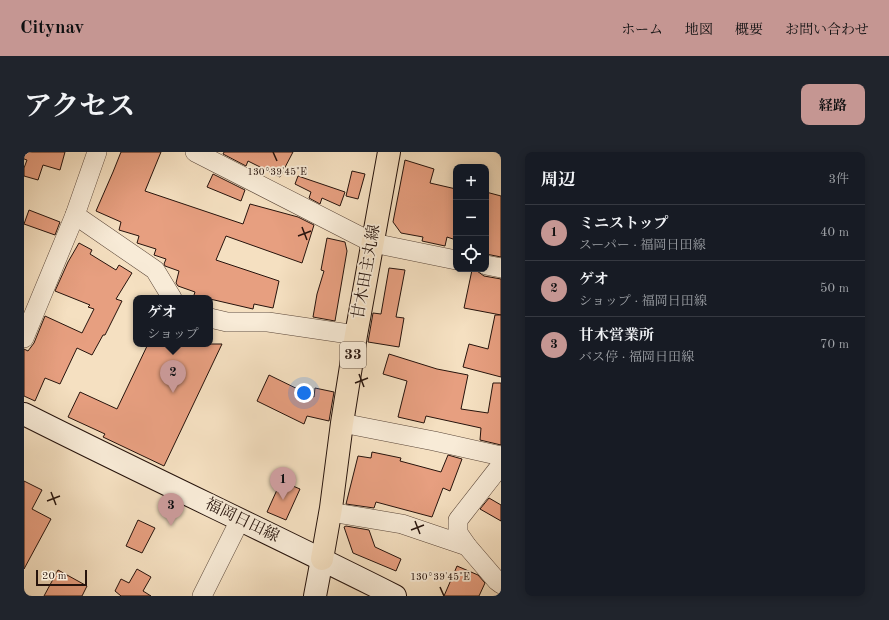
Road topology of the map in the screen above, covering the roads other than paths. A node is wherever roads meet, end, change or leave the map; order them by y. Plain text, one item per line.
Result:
1 (97, 152) edge
2 (195, 152) edge
3 (389, 152) edge
4 (75, 215) junction
5 (373, 243) junction
6 (453, 259) edge
7 (489, 266) edge
8 (501, 268) edge
9 (170, 295) edge
10 (213, 319) edge
11 (356, 335) junction
12 (24, 338) edge
13 (24, 414) edge
14 (342, 423) junction
15 (501, 456) edge
16 (501, 465) edge
17 (330, 512) junction
18 (240, 520) junction
19 (467, 546) junction
20 (322, 559) junction
21 (501, 584) edge
22 (202, 596) edge
23 (315, 596) edge
24 (395, 596) edge

1 - 4 street
2 - 5 street
3 - 5 main road, 甘木田主丸線 / 33
4 - 9 street
4 - 12 street
5 - 6 street
5 - 11 main road, 甘木田主丸線 / 33
7 - 8 street
10 - 11 street
11 - 14 main road, 甘木田主丸線 / 33
13 - 18 main road, 福岡日田線
14 - 15 street
14 - 17 main road, 甘木田主丸線 / 33
16 - 19 street
17 - 19 street
17 - 20 main road, 甘木田主丸線 / 33
18 - 20 main road, 福岡日田線
18 - 22 street
19 - 21 street
20 - 23 main road
20 - 24 main road, 福岡日田線

